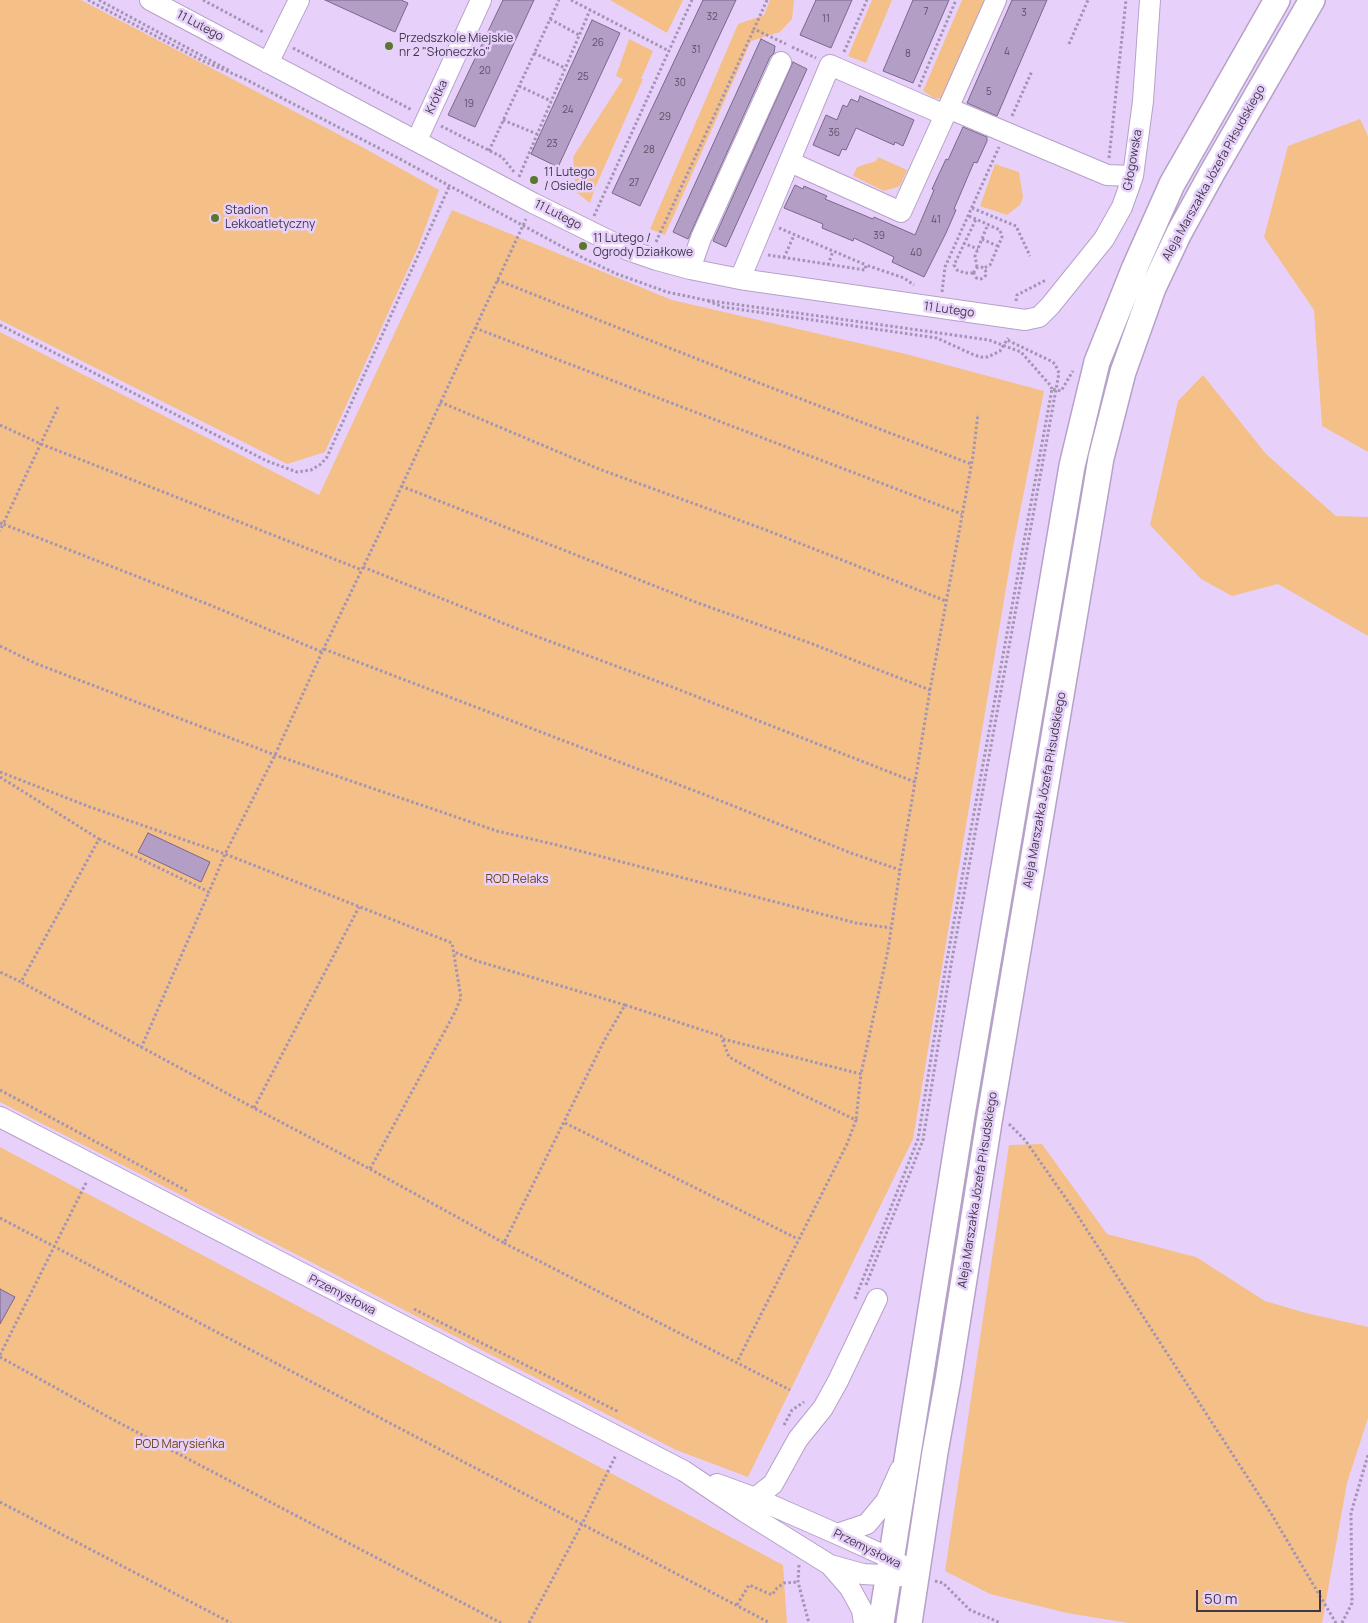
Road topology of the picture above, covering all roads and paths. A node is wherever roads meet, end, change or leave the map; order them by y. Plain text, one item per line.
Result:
1 (88, 0) edge
2 (150, 0) edge
3 (203, 0) edge
4 (299, 0) edge
5 (481, 0) edge
6 (559, 0) edge
7 (571, 0) edge
8 (692, 0) edge
9 (767, 0) edge
10 (867, 0) edge
11 (956, 0) edge
12 (996, 0) edge
13 (1088, 0) edge
14 (1126, 0) edge
15 (1150, 0) edge
16 (1277, 0) edge
17 (1312, 0) edge
18 (590, 10) junction
19 (550, 19) junction
20 (754, 29) junction
21 (579, 35) junction
22 (279, 40) junction
23 (1069, 44) dead end
24 (669, 51) junction
25 (534, 52) junction
26 (781, 62) dead end
27 (268, 63) junction
28 (834, 67) junction
29 (565, 68) junction
30 (1032, 71) dead end
31 (519, 86) junction
32 (551, 101) junction
33 (913, 101) junction
34 (947, 112) junction
35 (427, 118) junction
36 (503, 120) junction
37 (1005, 132) junction
38 (537, 134) junction
39 (417, 140) junction
40 (489, 151) junction
41 (790, 162) junction
42 (1107, 175) junction
43 (1132, 176) junction
44 (519, 177) junction
45 (527, 181) dead end
46 (449, 187) junction
47 (533, 203) junction
48 (972, 208) junction
49 (586, 215) dead end
50 (968, 216) junction
51 (976, 219) junction
52 (764, 222) junction
53 (988, 224) junction
54 (523, 226) junction
55 (794, 234) junction
56 (982, 240) junction
57 (963, 243) junction
58 (654, 246) dead end
59 (998, 246) junction
60 (978, 249) junction
61 (833, 251) junction
62 (1030, 256) dead end
63 (784, 258) junction
64 (828, 265) junction
65 (866, 265) junction
66 (977, 267) junction
67 (984, 268) junction
68 (690, 269) junction
69 (743, 271) junction
70 (973, 273) junction
71 (1050, 278) dead end
72 (497, 280) junction
73 (917, 288) dead end
74 (941, 295) dead end
75 (705, 300) junction
76 (1013, 312) junction
77 (1035, 319) joint
78 (0, 325) edge
79 (475, 328) junction
80 (1007, 340) junction
81 (1005, 345) junction
82 (1075, 365) dead end
83 (1054, 390) junction
84 (440, 402) junction
85 (58, 407) dead end
86 (978, 414) dead end
87 (0, 425) edge
88 (41, 444) junction
89 (971, 464) junction
90 (401, 486) junction
91 (962, 514) junction
92 (1, 524) edge
93 (0, 530) edge
94 (363, 569) junction
95 (946, 601) junction
96 (0, 646) edge
97 (323, 651) junction
98 (930, 690) junction
99 (275, 755) junction
100 (0, 772) edge
101 (0, 777) edge
102 (915, 782) junction
103 (99, 839) junction
104 (225, 854) junction
105 (900, 870) junction
106 (209, 892) junction
107 (359, 907) junction
108 (891, 928) junction
109 (453, 952) junction
110 (0, 972) edge
111 (21, 982) junction
112 (625, 1005) junction
113 (722, 1039) junction
114 (141, 1048) junction
115 (861, 1074) junction
116 (0, 1090) edge
117 (254, 1108) junction
118 (0, 1117) edge
119 (856, 1120) junction
120 (989, 1122) junction
121 (565, 1123) junction
122 (95, 1167) junction
123 (370, 1169) junction
124 (190, 1193) dead end
125 (0, 1218) edge
126 (798, 1239) junction
127 (504, 1243) junction
128 (55, 1247) junction
129 (868, 1300) joint
130 (853, 1304) dead end
131 (407, 1305) dead end
132 (0, 1356) edge
133 (737, 1362) junction
134 (790, 1390) dead end
135 (810, 1397) dead end
136 (619, 1412) dead end
137 (783, 1427) dead end
138 (624, 1440) junction
139 (910, 1447) junction
140 (1368, 1455) edge
141 (0, 1502) edge
142 (750, 1505) junction
143 (582, 1524) junction
144 (837, 1534) junction
145 (830, 1565) junction
146 (890, 1567) junction
147 (916, 1577) junction
148 (737, 1605) junction
149 (231, 1623) edge
150 (501, 1623) edge
151 (529, 1623) edge
152 (770, 1623) edge
153 (809, 1623) edge
154 (864, 1623) edge
155 (881, 1623) edge
156 (909, 1623) edge
157 (1001, 1623) edge
158 (1336, 1623) edge
159 (1342, 1623) edge

1 - 46 path
2 - 27 street, 11 Lutego
3 - 22 path
4 - 22 street
5 - 35 street, Krótka
6 - 19 path
7 - 18 path
8 - 24 path
9 - 20 path
10 - 28 path
11 - 33 path
12 - 34 street
13 - 23 path
14 - 42 path
15 - 43 street, Głogowska
16 - 139 main road, Aleja Marszałka Józefa Piłsudskiego
17 - 120 main road, Aleja Marszałka Józefa Piłsudskiego
18 - 21 path
18 - 24 path
19 - 21 path
19 - 25 path
20 - 28 path
20 - 58 path
21 - 29 path
22 - 27 street
22 - 35 path
24 - 49 path
25 - 29 path
25 - 31 path
26 - 68 street
27 - 39 street, 11 Lutego
28 - 33 street
28 - 41 street
29 - 32 path
30 - 37 path
31 - 32 path
31 - 36 path
32 - 38 path
33 - 34 street
34 - 37 street
34 - 41 street
35 - 39 street, Krótka
35 - 40 path
36 - 38 path
36 - 40 path
37 - 42 street
37 - 48 path
38 - 44 path
39 - 47 street, 11 Lutego
40 - 44 path
41 - 52 street
42 - 43 street
43 - 77 street, Głogowska
44 - 45 path
46 - 54 path
46 - 78 path
47 - 54 path
47 - 68 street, 11 Lutego
48 - 50 path
48 - 62 path
50 - 51 path
50 - 74 path
51 - 53 path
51 - 57 path
52 - 55 path
52 - 69 street
53 - 56 path
53 - 59 path
54 - 72 path
54 - 75 path
55 - 61 path
55 - 63 path
56 - 59 path
56 - 60 path
57 - 60 path
57 - 70 path
59 - 67 path
60 - 66 path
61 - 64 path
61 - 65 path
63 - 64 path
63 - 69 path
64 - 65 path
65 - 73 path
66 - 67 path
66 - 70 path
67 - 70 path
68 - 69 street, 11 Lutego
69 - 76 street, 11 Lutego
71 - 76 path
72 - 79 path
72 - 89 path
75 - 81 path
75 - 81 path
76 - 77 street, 11 Lutego
76 - 80 path
79 - 84 path
79 - 91 path
80 - 81 path
80 - 83 path
81 - 83 path
82 - 83 path
83 - 129 path
83 - 130 path
84 - 90 path
84 - 95 path
85 - 88 path
86 - 89 path
87 - 88 path
88 - 92 path
88 - 94 path
89 - 91 path
90 - 94 path
90 - 98 path
91 - 95 path
92 - 93 path
92 - 97 path
94 - 97 path
94 - 102 path
95 - 98 path
96 - 99 path
97 - 99 path
97 - 105 path
98 - 102 path
99 - 104 path
99 - 108 path
100 - 104 path
101 - 103 path
102 - 105 path
103 - 106 path
103 - 111 path
104 - 106 path
104 - 107 path
105 - 108 path
106 - 114 path
107 - 109 path
107 - 117 path
108 - 115 path
109 - 112 path
109 - 123 path
110 - 111 path
111 - 114 path
112 - 113 path
112 - 121 path
113 - 115 path
113 - 119 path
114 - 117 path
115 - 119 path
116 - 124 path
117 - 123 path
118 - 122 street, Przemysłowa
119 - 126 path
120 - 147 main road, Aleja Marszałka Józefa Piłsudskiego
120 - 158 path
121 - 126 path
121 - 127 path
122 - 128 path
122 - 138 street, Przemysłowa
123 - 127 path
125 - 128 path
126 - 133 path
127 - 133 path
128 - 132 path
128 - 143 path
129 - 142 street
131 - 136 path
132 - 150 path
133 - 134 path
135 - 137 path
138 - 142 street, Przemysłowa
138 - 143 path
139 - 144 street
139 - 146 main road, Aleja Marszałka Józefa Piłsudskiego
140 - 159 path
141 - 149 path
142 - 144 street, Przemysłowa
142 - 145 street, Przemysłowa
143 - 148 path
143 - 151 path
144 - 146 street, Przemysłowa
145 - 146 street, Przemysłowa
145 - 154 street
146 - 147 street, Przemysłowa
146 - 155 main road, Aleja Marszałka Józefa Piłsudskiego
147 - 156 main road, Aleja Marszałka Józefa Piłsudskiego
147 - 157 path
148 - 152 path
148 - 153 path

